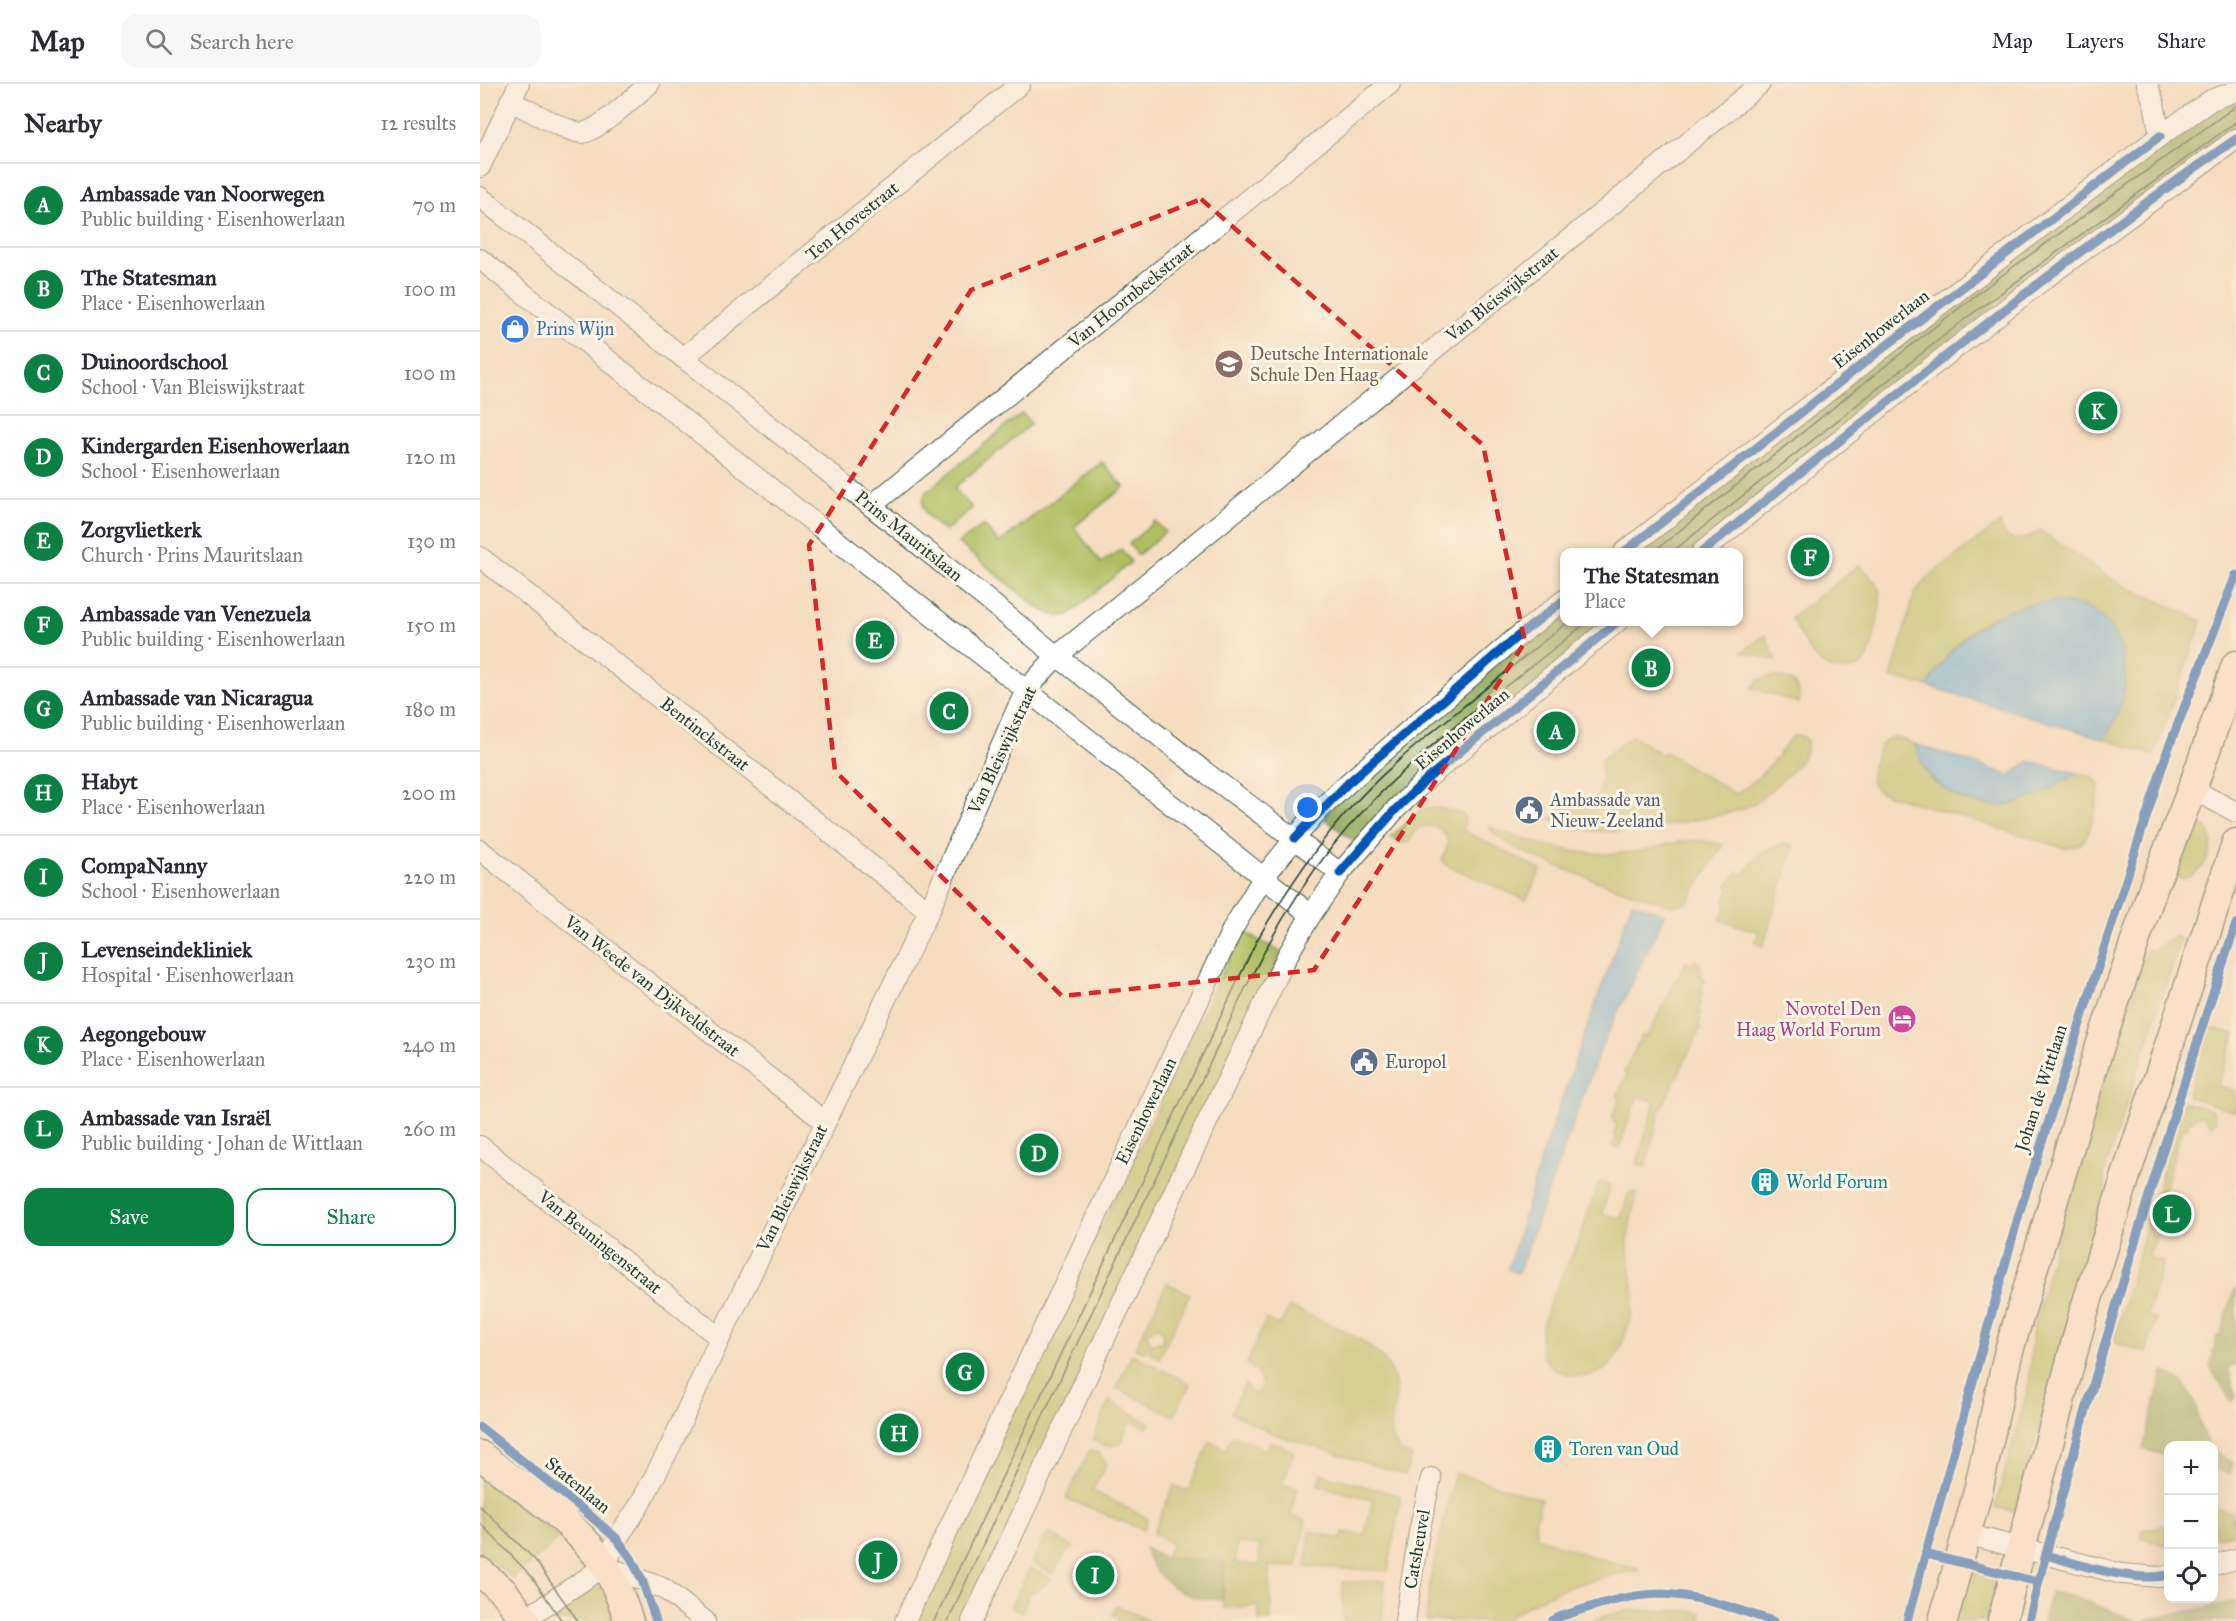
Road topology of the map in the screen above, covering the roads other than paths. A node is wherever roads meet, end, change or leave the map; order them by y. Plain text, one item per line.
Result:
1 (649, 84) edge
2 (1020, 84) edge
3 (1390, 84) edge
4 (1760, 84) edge
5 (2146, 84) edge
6 (2236, 91) edge
7 (515, 93) edge
8 (2160, 136) junction
9 (2236, 139) edge
10 (480, 166) edge
11 (480, 197) edge
12 (480, 258) edge
13 (683, 358) junction
14 (871, 506) junction
15 (1629, 548) edge
16 (1707, 548) edge
17 (480, 557) edge
18 (1560, 603) edge
19 (1611, 626) edge
20 (1057, 656) junction
21 (2236, 665) edge
22 (1027, 689) junction
23 (2192, 789) junction
24 (2236, 812) edge
25 (1294, 838) junction
26 (2236, 843) edge
27 (480, 850) edge
28 (1340, 873) junction
29 (1263, 878) junction
30 (929, 911) junction
31 (1311, 915) junction
32 (825, 1122) junction
33 (480, 1146) edge
34 (720, 1338) junction
35 (480, 1455) edge
36 (1431, 1478) dead end
37 (1966, 1534) junction
38 (2020, 1548) junction
39 (2236, 1559) edge
40 (2218, 1563) edge
41 (605, 1566) junction
42 (480, 1572) edge
43 (2164, 1576) edge
44 (526, 1620) edge
45 (629, 1621) edge
46 (705, 1621) edge
47 (905, 1621) edge
48 (972, 1621) edge
49 (1406, 1621) edge
50 (1943, 1621) edge
51 (2002, 1621) edge

1 - 7 street
2 - 13 street, Ten Hovestraat
3 - 14 street, Van Hoornbeekstraat
4 - 20 street, Van Bleiswijkstraat
5 - 8 street
6 - 8 street, Eisenhowerlaan
7 - 10 street
8 - 15 street, Eisenhowerlaan
9 - 16 street
11 - 13 street, Prins Mauritslaan
12 - 22 street
13 - 14 street, Prins Mauritslaan
14 - 20 street, Prins Mauritslaan
17 - 30 street, Bentinckstraat
18 - 25 street, Eisenhowerlaan
19 - 28 street, Eisenhowerlaan
20 - 22 street, Van Bleiswijkstraat
20 - 25 street, Prins Mauritslaan
21 - 23 main road
22 - 29 street
22 - 30 street, Van Bleiswijkstraat
23 - 24 street
23 - 37 main road
25 - 28 street, Prins Mauritslaan
25 - 29 street, Eisenhowerlaan
26 - 38 main road
27 - 32 street, Van Weede van Dijkveldstraat
28 - 31 street, Eisenhowerlaan
29 - 31 street
29 - 47 street, Eisenhowerlaan
30 - 32 street, Van Bleiswijkstraat
31 - 48 street, Eisenhowerlaan
32 - 34 street, Van Bleiswijkstraat
33 - 34 street, Van Beuningenstraat
34 - 41 street, Van Bleiswijkstraat
35 - 41 main road, Statenlaan
36 - 49 street, Catsheuvel
37 - 38 street
37 - 50 main road
38 - 43 street
38 - 51 main road
39 - 40 street
41 - 44 street
41 - 45 main road, Statenlaan
41 - 46 street
42 - 44 main road

